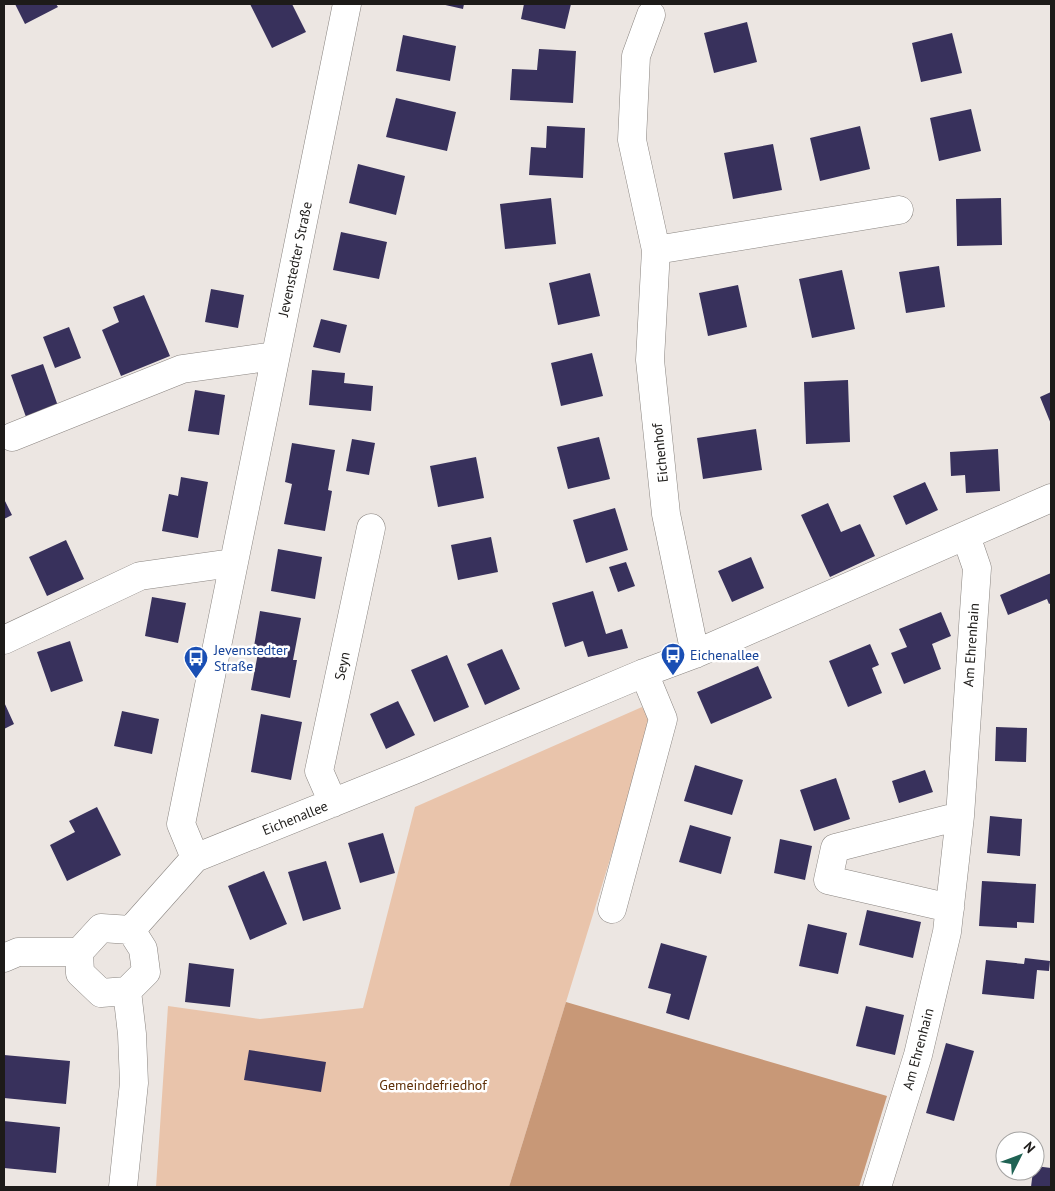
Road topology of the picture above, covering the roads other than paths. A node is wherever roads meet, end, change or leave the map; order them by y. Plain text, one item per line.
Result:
1 (347, 4) edge
2 (651, 15) dead end
3 (899, 210) dead end
4 (656, 250) junction
5 (275, 356) junction
6 (12, 437) dead end
7 (1051, 498) edge
8 (371, 528) dead end
9 (966, 536) junction
10 (232, 563) junction
11 (4, 640) edge
12 (695, 654) junction
13 (644, 673) junction
14 (333, 803) junction
15 (960, 816) junction
16 (195, 858) junction
17 (950, 908) junction
18 (612, 909) dead end
19 (131, 930) junction
20 (79, 952) junction
21 (4, 958) edge
22 (127, 991) junction
23 (123, 1187) edge
24 (877, 1187) edge

1 - 5 street, Jevenstedter Straße
2 - 4 street, Eichenhof
3 - 4 street
4 - 12 street, Eichenhof
5 - 6 street
5 - 10 street, Jevenstedter Straße
7 - 9 street, Eichenallee
8 - 14 street, Seyn
9 - 12 street, Eichenallee
9 - 15 street, Am Ehrenhain
10 - 11 street
10 - 16 street, Jevenstedter Straße
12 - 13 street, Eichenallee
13 - 14 street, Eichenallee
13 - 18 street
14 - 16 street, Eichenallee
15 - 17 street, Am Ehrenhain
15 - 17 street
16 - 19 street
17 - 24 street, Am Ehrenhain
19 - 20 street
19 - 22 street
20 - 21 street
20 - 22 street
22 - 23 street

